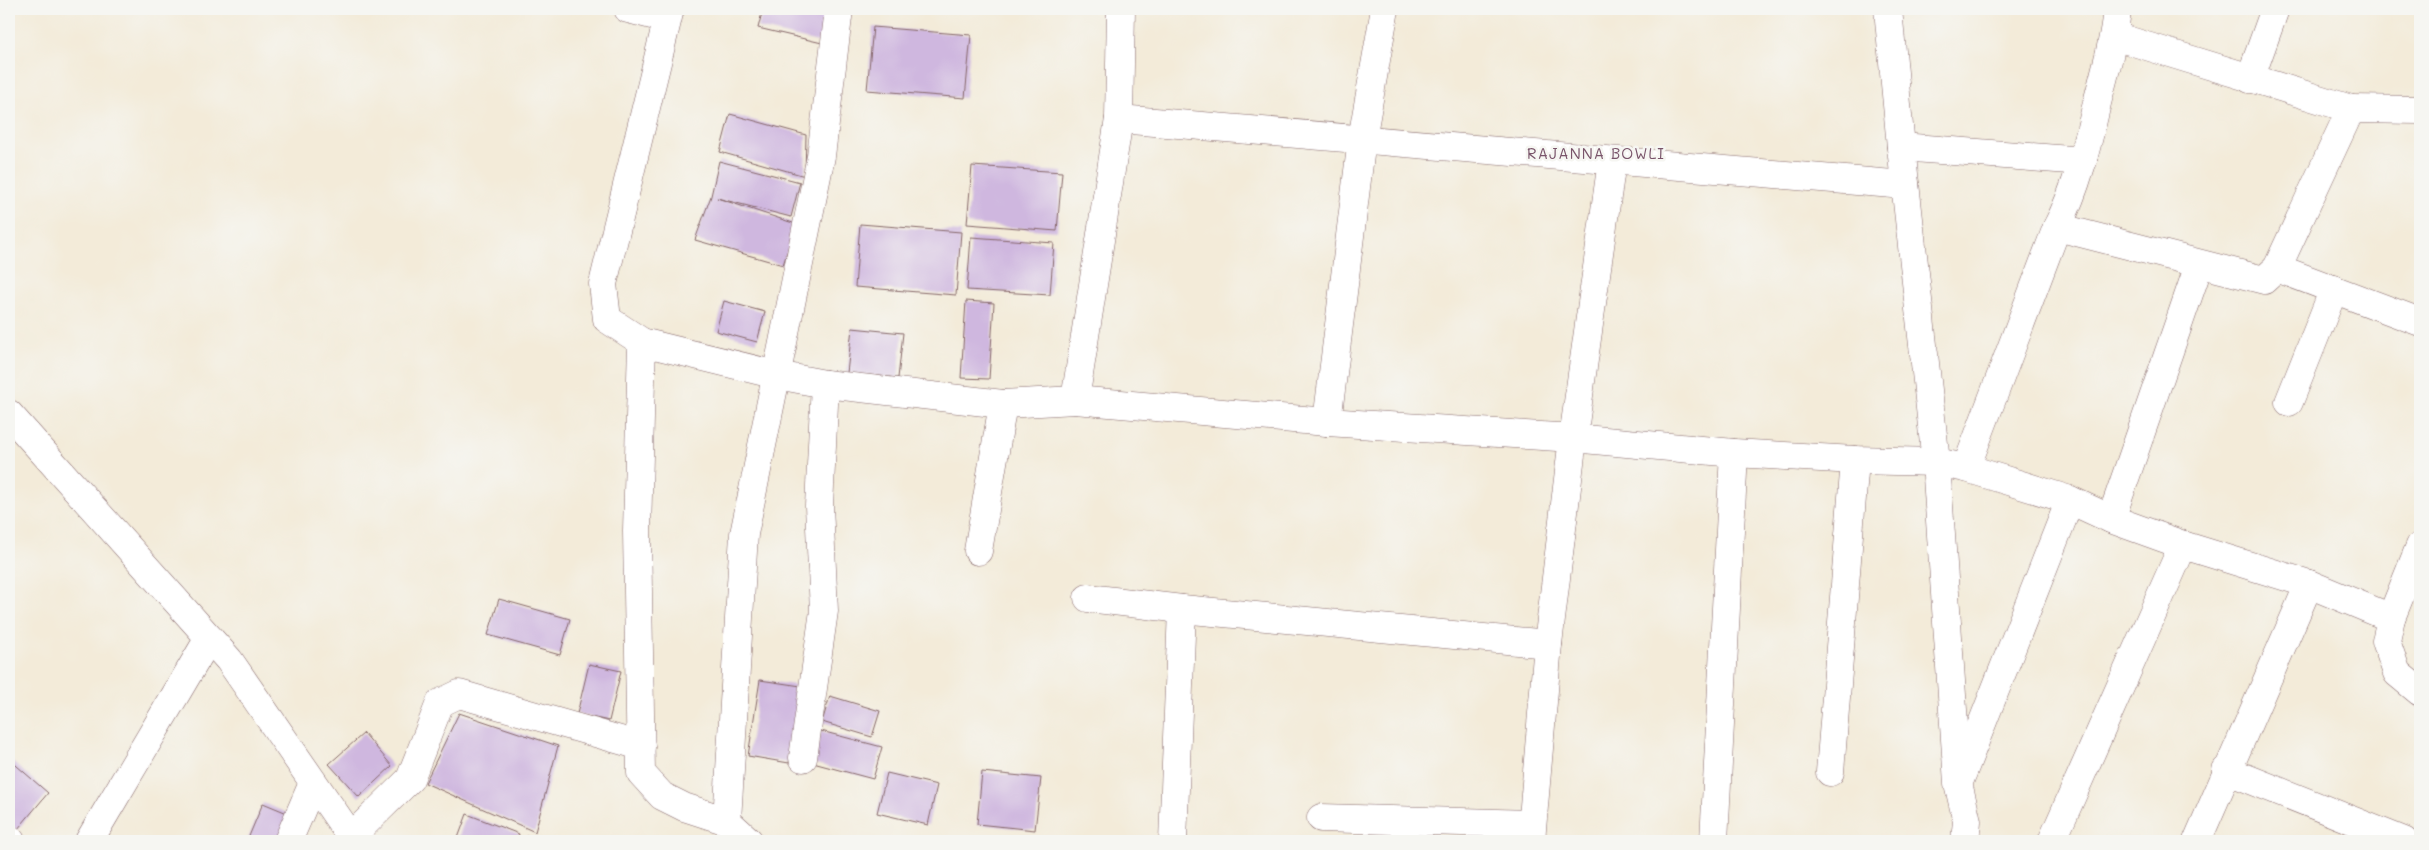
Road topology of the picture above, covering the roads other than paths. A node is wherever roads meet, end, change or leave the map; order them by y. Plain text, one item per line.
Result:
1 (628, 9) edge
2 (838, 9) edge
3 (1121, 9) edge
4 (1385, 9) edge
5 (1888, 9) edge
6 (2117, 9) edge
7 (2274, 9) edge
8 (669, 14) edge
9 (2114, 36) junction
10 (2250, 79) junction
11 (2350, 109) junction
12 (2420, 110) edge
13 (1118, 119) junction
14 (1362, 139) junction
15 (1901, 147) junction
16 (1612, 161) junction
17 (2083, 161) junction
18 (1905, 185) junction
19 (2057, 227) junction
20 (2199, 265) junction
21 (2277, 268) junction
22 (2334, 289) junction
23 (2420, 322) edge
24 (642, 342) junction
25 (777, 376) junction
26 (826, 384) junction
27 (1075, 400) junction
28 (2289, 402) dead end
29 (1003, 404) junction
30 (9, 414) edge
31 (1327, 422) junction
32 (1573, 438) junction
33 (1734, 453) junction
34 (1856, 460) junction
35 (1936, 462) junction
36 (1966, 468) junction
37 (2070, 500) junction
38 (2111, 519) junction
39 (2183, 545) junction
40 (978, 551) dead end
41 (2418, 561) edge
42 (2309, 584) junction
43 (1088, 598) dead end
44 (1182, 609) junction
45 (2391, 618) junction
46 (209, 638) junction
47 (1548, 644) junction
48 (2420, 692) edge
49 (641, 746) junction
50 (803, 758) dead end
51 (2226, 770) junction
52 (1830, 772) dead end
53 (313, 783) junction
54 (1958, 784) junction
55 (1321, 818) dead end
56 (727, 821) junction
57 (1531, 832) edge
58 (353, 839) edge
59 (88, 841) edge
60 (288, 841) edge
61 (749, 841) edge
62 (1173, 841) edge
63 (1714, 841) edge
64 (1965, 841) edge
65 (2052, 841) edge
66 (2198, 841) edge
67 (2404, 841) edge

1 - 8 street
2 - 25 street
3 - 13 street
4 - 14 street
5 - 15 street
6 - 9 street
7 - 10 street
8 - 24 street
9 - 10 street
9 - 17 street
10 - 11 street
11 - 12 street
11 - 21 street
13 - 14 street
13 - 27 street
14 - 16 street
14 - 31 street
15 - 17 street
15 - 18 street
16 - 18 street
16 - 32 street
17 - 19 street
18 - 35 street
19 - 20 street
19 - 36 street
20 - 21 street
20 - 38 street
21 - 22 street
22 - 23 street
22 - 28 street
24 - 25 street
24 - 49 street
25 - 26 street
25 - 56 street
26 - 29 street
26 - 50 street
27 - 29 street
27 - 31 street
29 - 40 street
30 - 46 street
31 - 32 street
32 - 33 street
32 - 47 street
33 - 34 street
33 - 63 street
34 - 35 street
34 - 52 street
35 - 36 street
35 - 54 street
36 - 37 street
37 - 38 street
37 - 54 street
38 - 39 street
39 - 42 street
39 - 65 street
41 - 45 street
42 - 45 street
42 - 51 street
43 - 44 street
44 - 47 street
44 - 62 street
45 - 48 street
46 - 53 street
46 - 59 street
47 - 57 street
49 - 56 street
49 - 58 street
51 - 66 street
51 - 67 street
53 - 58 street
53 - 60 street
54 - 64 street
55 - 57 street
56 - 61 street

